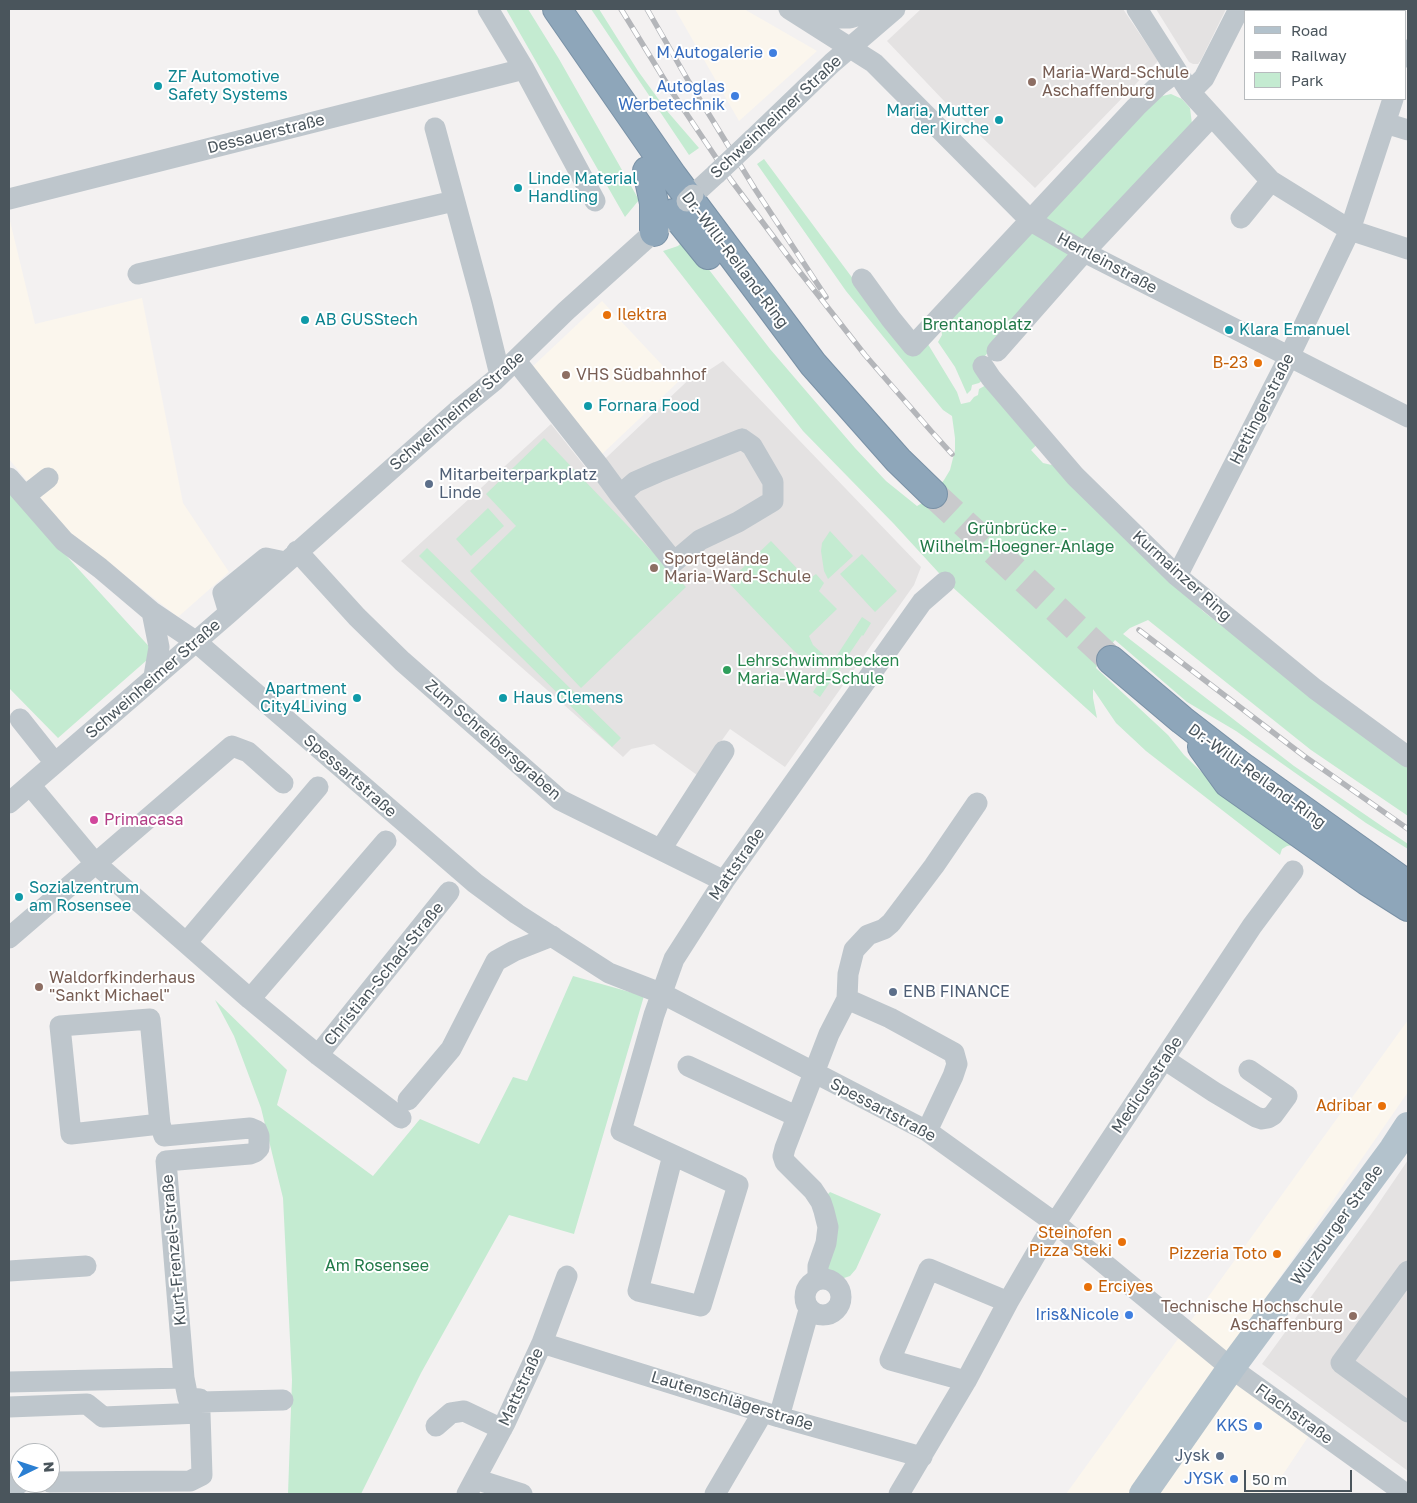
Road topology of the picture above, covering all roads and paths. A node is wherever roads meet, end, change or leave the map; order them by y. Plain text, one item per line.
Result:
1 (488, 9) edge
2 (539, 9) edge
3 (557, 9) edge
4 (580, 9) edge
5 (880, 9) edge
6 (895, 9) edge
7 (1137, 9) edge
8 (1239, 9) edge
9 (793, 11) edge
10 (851, 47) junction
11 (524, 70) junction
12 (1176, 72) junction
13 (1190, 92) junction
14 (1392, 100) edge
15 (1211, 117) junction
16 (1385, 123) junction
17 (434, 128) dead end
18 (1408, 130) edge
19 (647, 171) junction
20 (1271, 181) junction
21 (688, 195) junction
22 (9, 200) edge
23 (454, 201) junction
24 (595, 201) dead end
25 (1241, 218) dead end
26 (1031, 221) junction
27 (1350, 230) junction
28 (654, 232) junction
29 (1408, 249) edge
30 (1084, 252) junction
31 (138, 274) dead end
32 (862, 279) dead end
33 (1289, 357) junction
34 (516, 361) junction
35 (500, 375) junction
36 (1408, 416) edge
37 (48, 478) dead end
38 (9, 479) edge
39 (933, 494) junction
40 (620, 495) junction
41 (25, 496) junction
42 (291, 557) junction
43 (1177, 576) junction
44 (945, 582) dead end
45 (152, 612) junction
46 (194, 641) junction
47 (1112, 660) tunnel mouth
48 (154, 676) junction
49 (20, 720) dead end
50 (1182, 720) junction
51 (724, 751) dead end
52 (1408, 757) edge
53 (55, 763) junction
54 (283, 783) dead end
55 (30, 785) junction
56 (318, 787) dead end
57 (977, 803) dead end
58 (9, 804) edge
59 (386, 841) dead end
60 (662, 849) junction
61 (95, 863) junction
62 (1408, 865) edge
63 (1293, 871) dead end
64 (724, 881) junction
65 (1408, 885) edge
66 (450, 892) dead end
67 (1408, 907) edge
68 (552, 936) junction
69 (9, 938) edge
70 (186, 943) junction
71 (663, 994) junction
72 (847, 998) junction
73 (250, 999) junction
74 (318, 1055) junction
75 (1164, 1059) junction
76 (688, 1066) dead end
77 (1249, 1070) dead end
78 (813, 1073) junction
79 (796, 1116) junction
80 (160, 1124) junction
81 (1408, 1126) edge
82 (928, 1132) junction
83 (1401, 1153) edge
84 (673, 1156) junction
85 (1055, 1223) junction
86 (86, 1266) dead end
87 (9, 1271) edge
88 (1408, 1271) edge
89 (567, 1276) dead end
90 (818, 1279) junction
91 (1008, 1302) junction
92 (809, 1310) junction
93 (542, 1343) junction
94 (1231, 1368) junction
95 (184, 1378) junction
96 (102, 1380) junction
97 (966, 1381) junction
98 (9, 1382) edge
99 (284, 1400) dead end
100 (9, 1407) edge
101 (200, 1408) junction
102 (1408, 1412) edge
103 (771, 1414) junction
104 (103, 1416) junction
105 (436, 1426) dead end
106 (502, 1429) junction
107 (922, 1458) junction
108 (60, 1482) edge
109 (471, 1487) edge
110 (522, 1494) edge
111 (716, 1494) edge
112 (899, 1494) edge
113 (1143, 1494) edge
114 (1406, 1494) edge

1 - 11 street
2 - 19 highway
3 - 39 highway, Dr.-Willi-Reiland-Ring
4 - 21 highway
5 - 9 street
6 - 10 street, Schweinheimer Straße
7 - 12 street
8 - 13 street
9 - 10 street, Herrleinstraße
10 - 21 street, Schweinheimer Straße, bridge
10 - 26 street, Herrleinstraße
11 - 22 street, Dessauerstraße
11 - 24 street
12 - 13 street
12 - 26 street
13 - 15 street
14 - 16 street, Hettingerstraße
15 - 20 street
15 - 30 street
16 - 18 street
16 - 27 street, Hettingerstraße
17 - 23 street
19 - 21 highway
19 - 28 highway
20 - 25 street
20 - 27 street
21 - 28 street, Schweinheimer Straße
21 - 39 highway
21 - 39 highway
23 - 31 street
23 - 35 street
26 - 30 street, Herrleinstraße
26 - 32 street
27 - 29 street
27 - 33 street, Hettingerstraße
28 - 34 street, Schweinheimer Straße
30 - 33 street, Herrleinstraße
30 - 43 street, Kurmainzer Ring
33 - 36 street, Herrleinstraße
33 - 43 street, Hettingerstraße
34 - 35 street, Schweinheimer Straße
34 - 40 street
35 - 42 street, Schweinheimer Straße
37 - 41 street
38 - 41 street, Spessartstraße
40 - 40 street
41 - 45 street, Spessartstraße
42 - 46 street, Schweinheimer Straße
42 - 60 street, Zum Schreibersgraben
43 - 52 street, Kurmainzer Ring
44 - 64 street, Mattstraße
45 - 46 street, Spessartstraße
45 - 48 street
46 - 48 street, Schweinheimer Straße
46 - 68 street, Spessartstraße
47 - 50 highway, Dr.-Willi-Reiland-Ring
48 - 53 street, Schweinheimer Straße
49 - 53 street
50 - 62 highway
50 - 65 highway, Dr.-Willi-Reiland-Ring
50 - 67 highway
51 - 60 street
53 - 55 street, Schweinheimer Straße
54 - 61 street
55 - 58 street, Schweinheimer Straße
55 - 61 street, Christian-Schad-Straße
56 - 70 street
57 - 72 street
59 - 73 street
60 - 64 street, Zum Schreibersgraben
61 - 69 street
61 - 70 street, Christian-Schad-Straße
63 - 75 street, Medicusstraße
64 - 71 street, Mattstraße
66 - 74 street, Christian-Schad-Straße
68 - 71 street, Spessartstraße
68 - 74 street, Christian-Schad-Straße
70 - 73 street, Christian-Schad-Straße
71 - 78 street, Spessartstraße
71 - 84 street, Mattstraße
72 - 78 street
72 - 82 street
73 - 74 street, Christian-Schad-Straße
75 - 77 street
75 - 85 street, Medicusstraße
76 - 79 street
78 - 79 street
78 - 82 street, Spessartstraße
79 - 90 street
80 - 80 street
80 - 95 street, Kurt-Frenzel-Straße
81 - 83 main road, Würzburger Straße
82 - 85 street, Spessartstraße
83 - 94 main road, Würzburger Straße
84 - 84 street, Mattstraße
85 - 91 street, Medicusstraße
85 - 94 street, Spessartstraße
86 - 87 street
88 - 102 street
89 - 93 street, Mattstraße
90 - 92 street
90 - 92 street
91 - 97 street, Medicusstraße
91 - 97 street
92 - 103 street
93 - 103 street, Lautenschlägerstraße
93 - 106 street, Mattstraße
94 - 113 main road, Würzburger Straße
94 - 114 street, Flachstraße
95 - 96 street
95 - 101 street
96 - 98 street
96 - 104 street
97 - 107 street, Medicusstraße
99 - 101 street
100 - 104 street
101 - 104 street
101 - 108 street
103 - 107 street, Lautenschlägerstraße
103 - 111 street
105 - 106 street
106 - 109 street, Mattstraße
107 - 112 street, Medicusstraße
109 - 110 street

